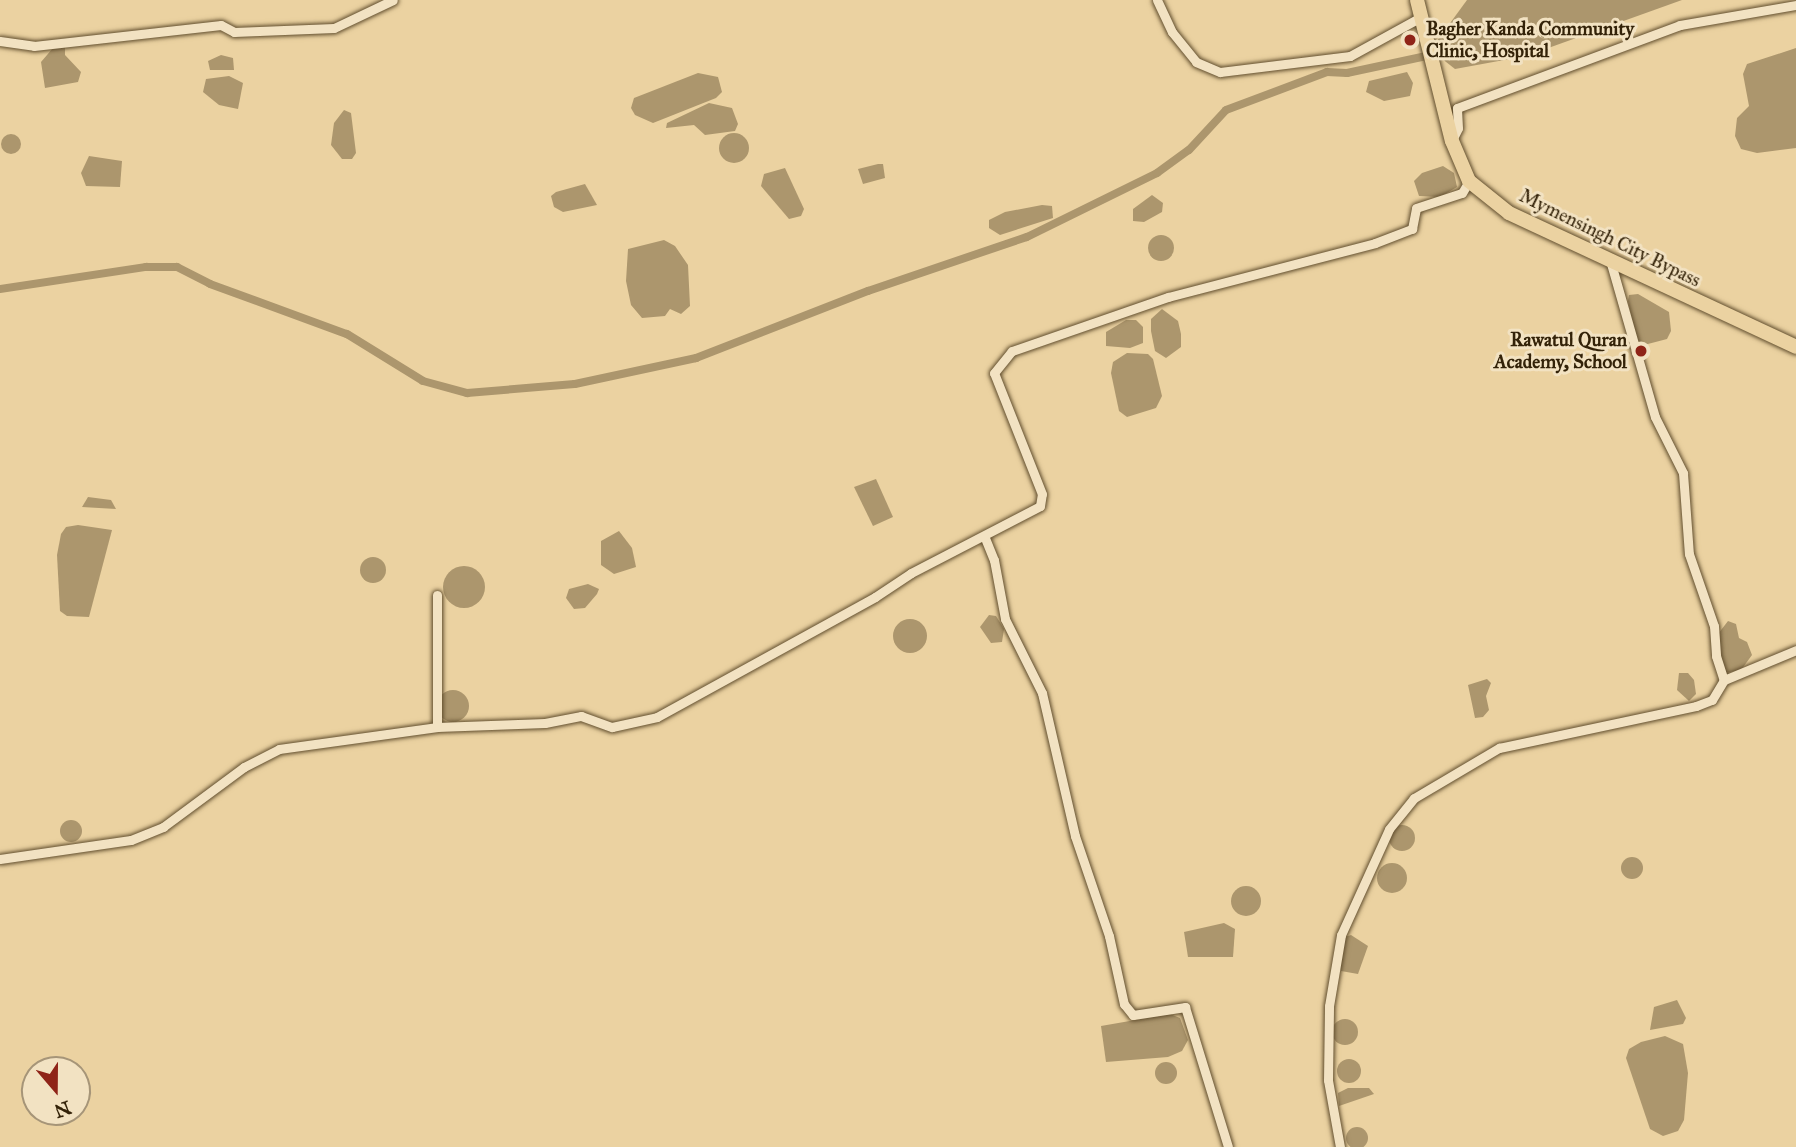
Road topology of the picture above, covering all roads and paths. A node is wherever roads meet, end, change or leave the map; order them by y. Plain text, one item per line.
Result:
1 (393, 0) edge
2 (1157, 0) edge
3 (1417, 0) edge
4 (1796, 5) edge
5 (1421, 17) junction
6 (0, 41) edge
7 (1452, 141) junction
8 (1469, 181) junction
9 (1610, 260) junction
10 (1796, 348) edge
11 (985, 538) junction
12 (437, 595) dead end
13 (1796, 650) edge
14 (1724, 680) junction
15 (437, 727) junction
16 (0, 859) edge
17 (1228, 1147) edge
18 (1340, 1147) edge

1 - 6 street
2 - 5 street
3 - 5 highway, Mymensingh City Bypass
4 - 7 street
5 - 7 highway, Mymensingh City Bypass
7 - 8 highway, Mymensingh City Bypass
8 - 9 highway, Mymensingh City Bypass
8 - 11 street
9 - 10 highway, Mymensingh City Bypass
9 - 14 street
11 - 15 street
11 - 17 street
12 - 15 street
13 - 14 street
14 - 18 street
15 - 16 street

